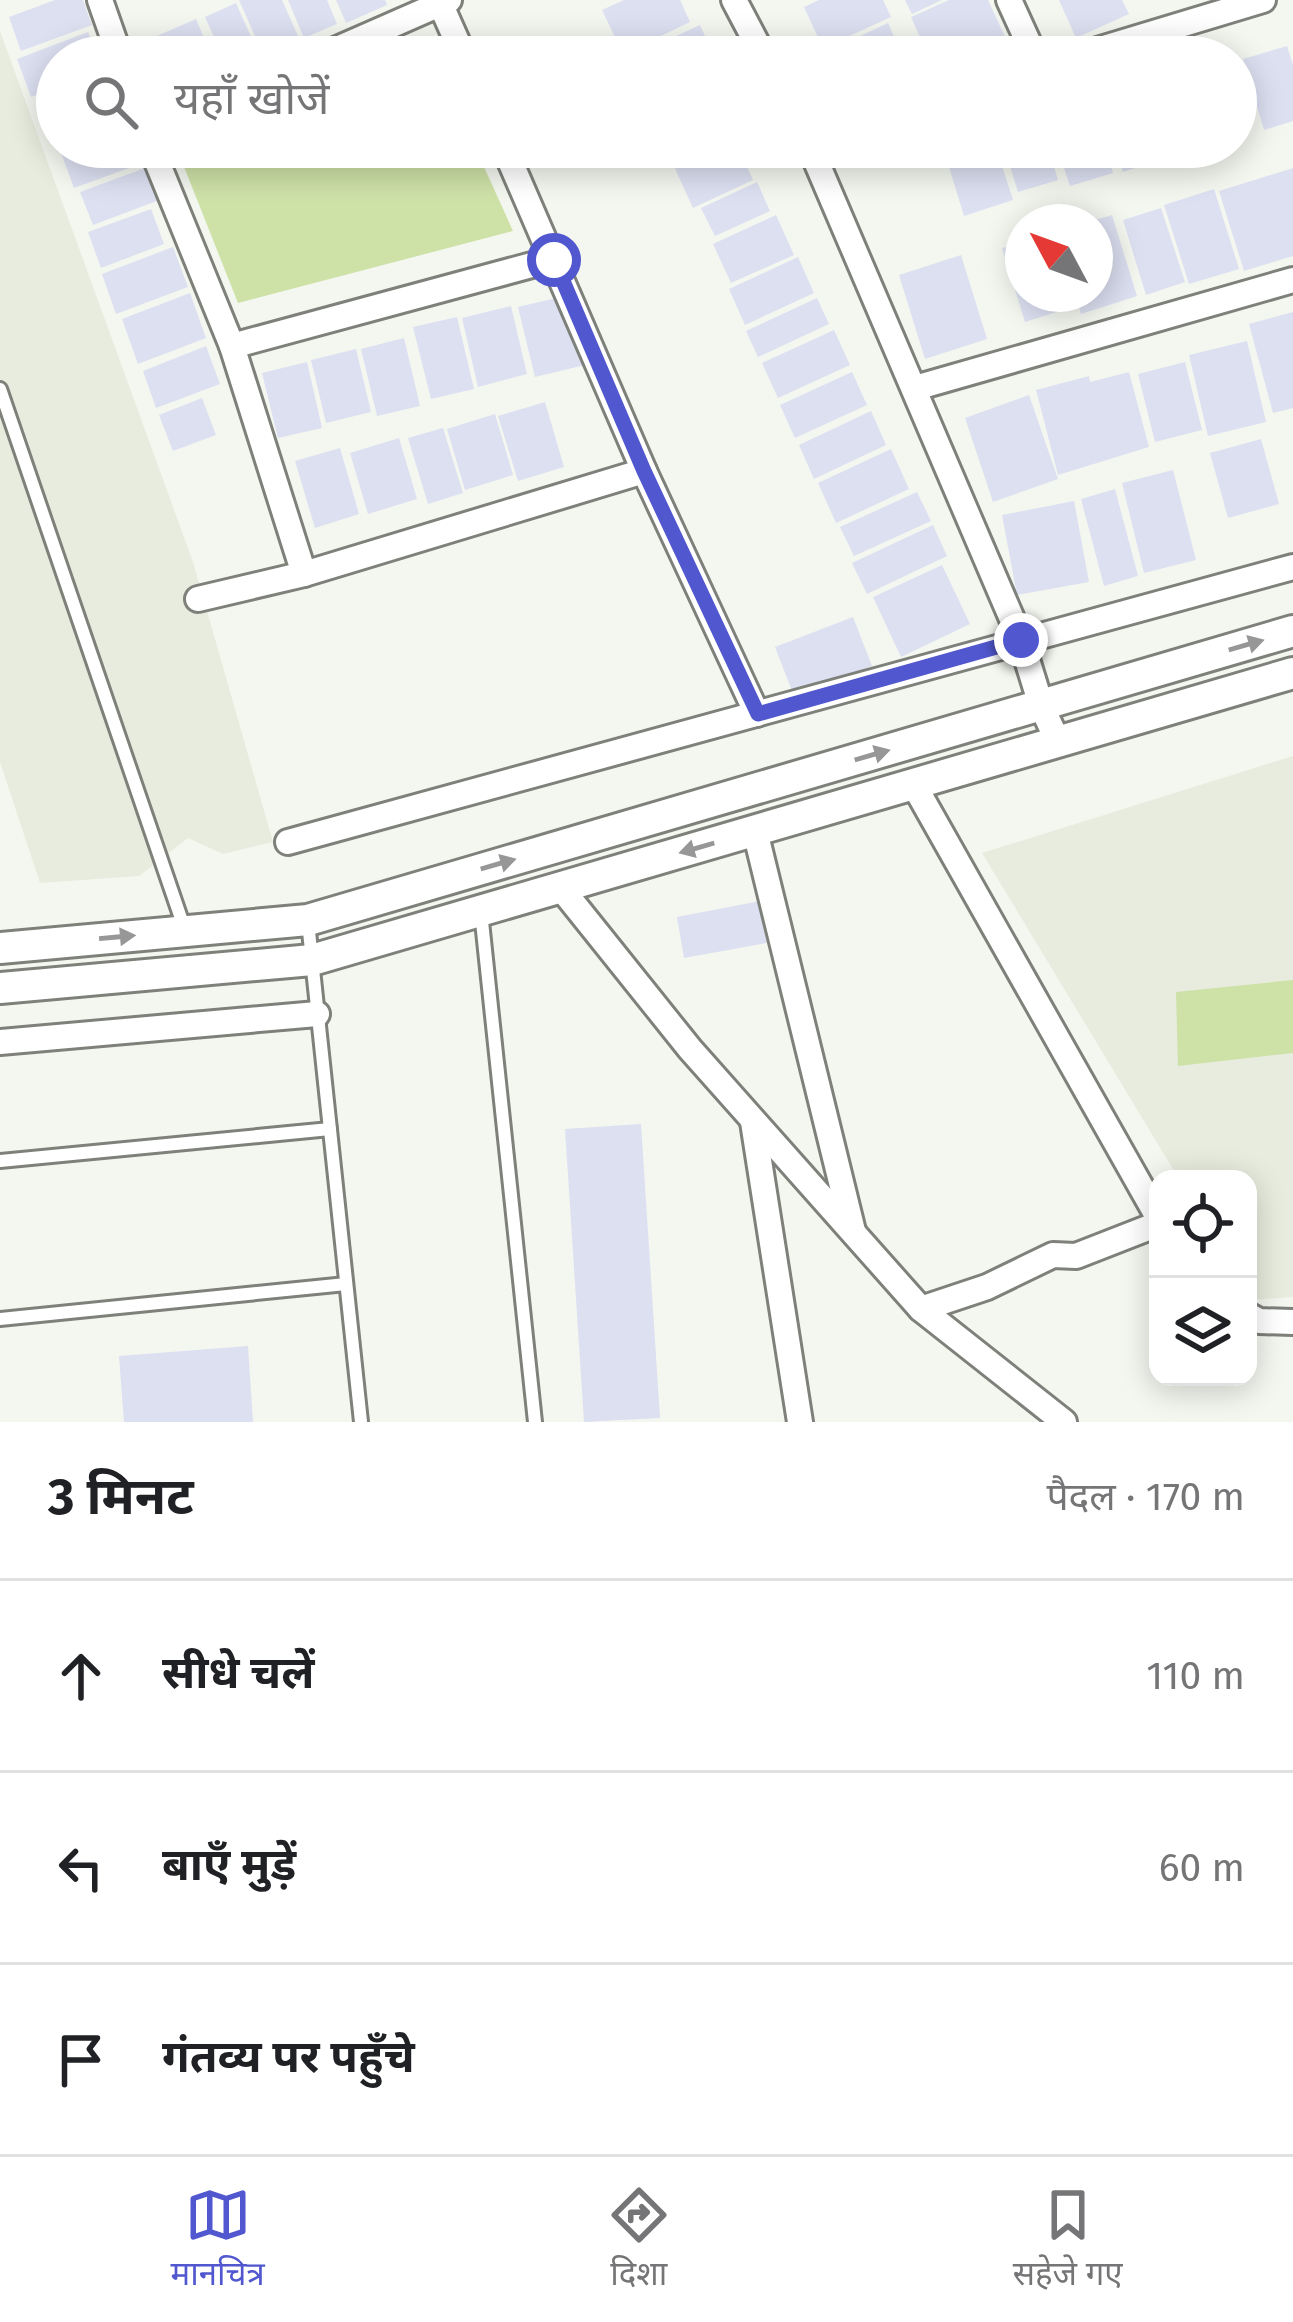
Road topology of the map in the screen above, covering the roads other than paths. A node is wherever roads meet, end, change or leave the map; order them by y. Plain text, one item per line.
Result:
1 (100, 0) edge
2 (734, 0) edge
3 (1010, 0) edge
4 (444, 2) edge
5 (1245, 3) edge
6 (113, 36) edge
7 (367, 36) edge
8 (456, 36) edge
9 (753, 36) edge
10 (1026, 36) edge
11 (1140, 36) edge
12 (160, 168) edge
13 (513, 168) edge
14 (819, 168) edge
15 (554, 260) junction
16 (1293, 280) edge
17 (232, 346) junction
18 (915, 388) junction
19 (0, 389) edge
20 (644, 471) junction
21 (1293, 567) edge
22 (304, 574) junction
23 (198, 599) dead end
24 (1293, 631) edge
25 (1021, 640) junction
26 (1293, 674) edge
27 (1041, 705) junction
28 (758, 714) junction
29 (1058, 742) junction
30 (914, 784) junction
31 (755, 831) junction
32 (288, 842) dead end
33 (560, 888) junction
34 (481, 911) junction
35 (308, 920) junction
36 (186, 931) junction
37 (0, 948) edge
38 (312, 960) junction
39 (0, 988) edge
40 (317, 1014) junction
41 (0, 1042) edge
42 (753, 1120) junction
43 (330, 1129) junction
44 (0, 1161) edge
45 (1149, 1205) edge
46 (1149, 1225) edge
47 (854, 1234) junction
48 (346, 1284) junction
49 (920, 1309) junction
50 (0, 1318) edge
51 (1257, 1320) edge
52 (1293, 1322) edge
53 (362, 1422) edge
54 (535, 1422) edge
55 (800, 1422) edge
56 (1064, 1422) edge

1 - 6 street
2 - 9 street
3 - 10 street
4 - 7 street
4 - 8 street
5 - 11 street
12 - 17 street
13 - 15 street
14 - 18 street
15 - 17 street
15 - 20 street
16 - 18 street
17 - 22 street
18 - 25 street
19 - 36 lane
20 - 22 street
20 - 28 street
21 - 25 street
22 - 23 street
27 -> 24 street
25 - 27 street
25 - 28 street
26 - 29 street
27 - 29 street
35 -> 27 street
28 - 32 street
29 - 30 street
30 - 31 street
30 - 45 street
31 -> 33 street
31 - 47 street
33 - 34 street
33 - 42 street
34 - 38 street
34 - 54 lane
35 - 36 street
35 - 38 lane
37 -> 36 street
38 - 39 street
38 - 40 lane
40 - 41 street
40 - 43 lane
42 - 47 street
42 - 55 street
43 - 44 lane
43 - 48 lane
46 - 49 street
47 - 49 street
48 - 50 lane
48 - 53 lane
49 - 56 street
51 - 52 street

